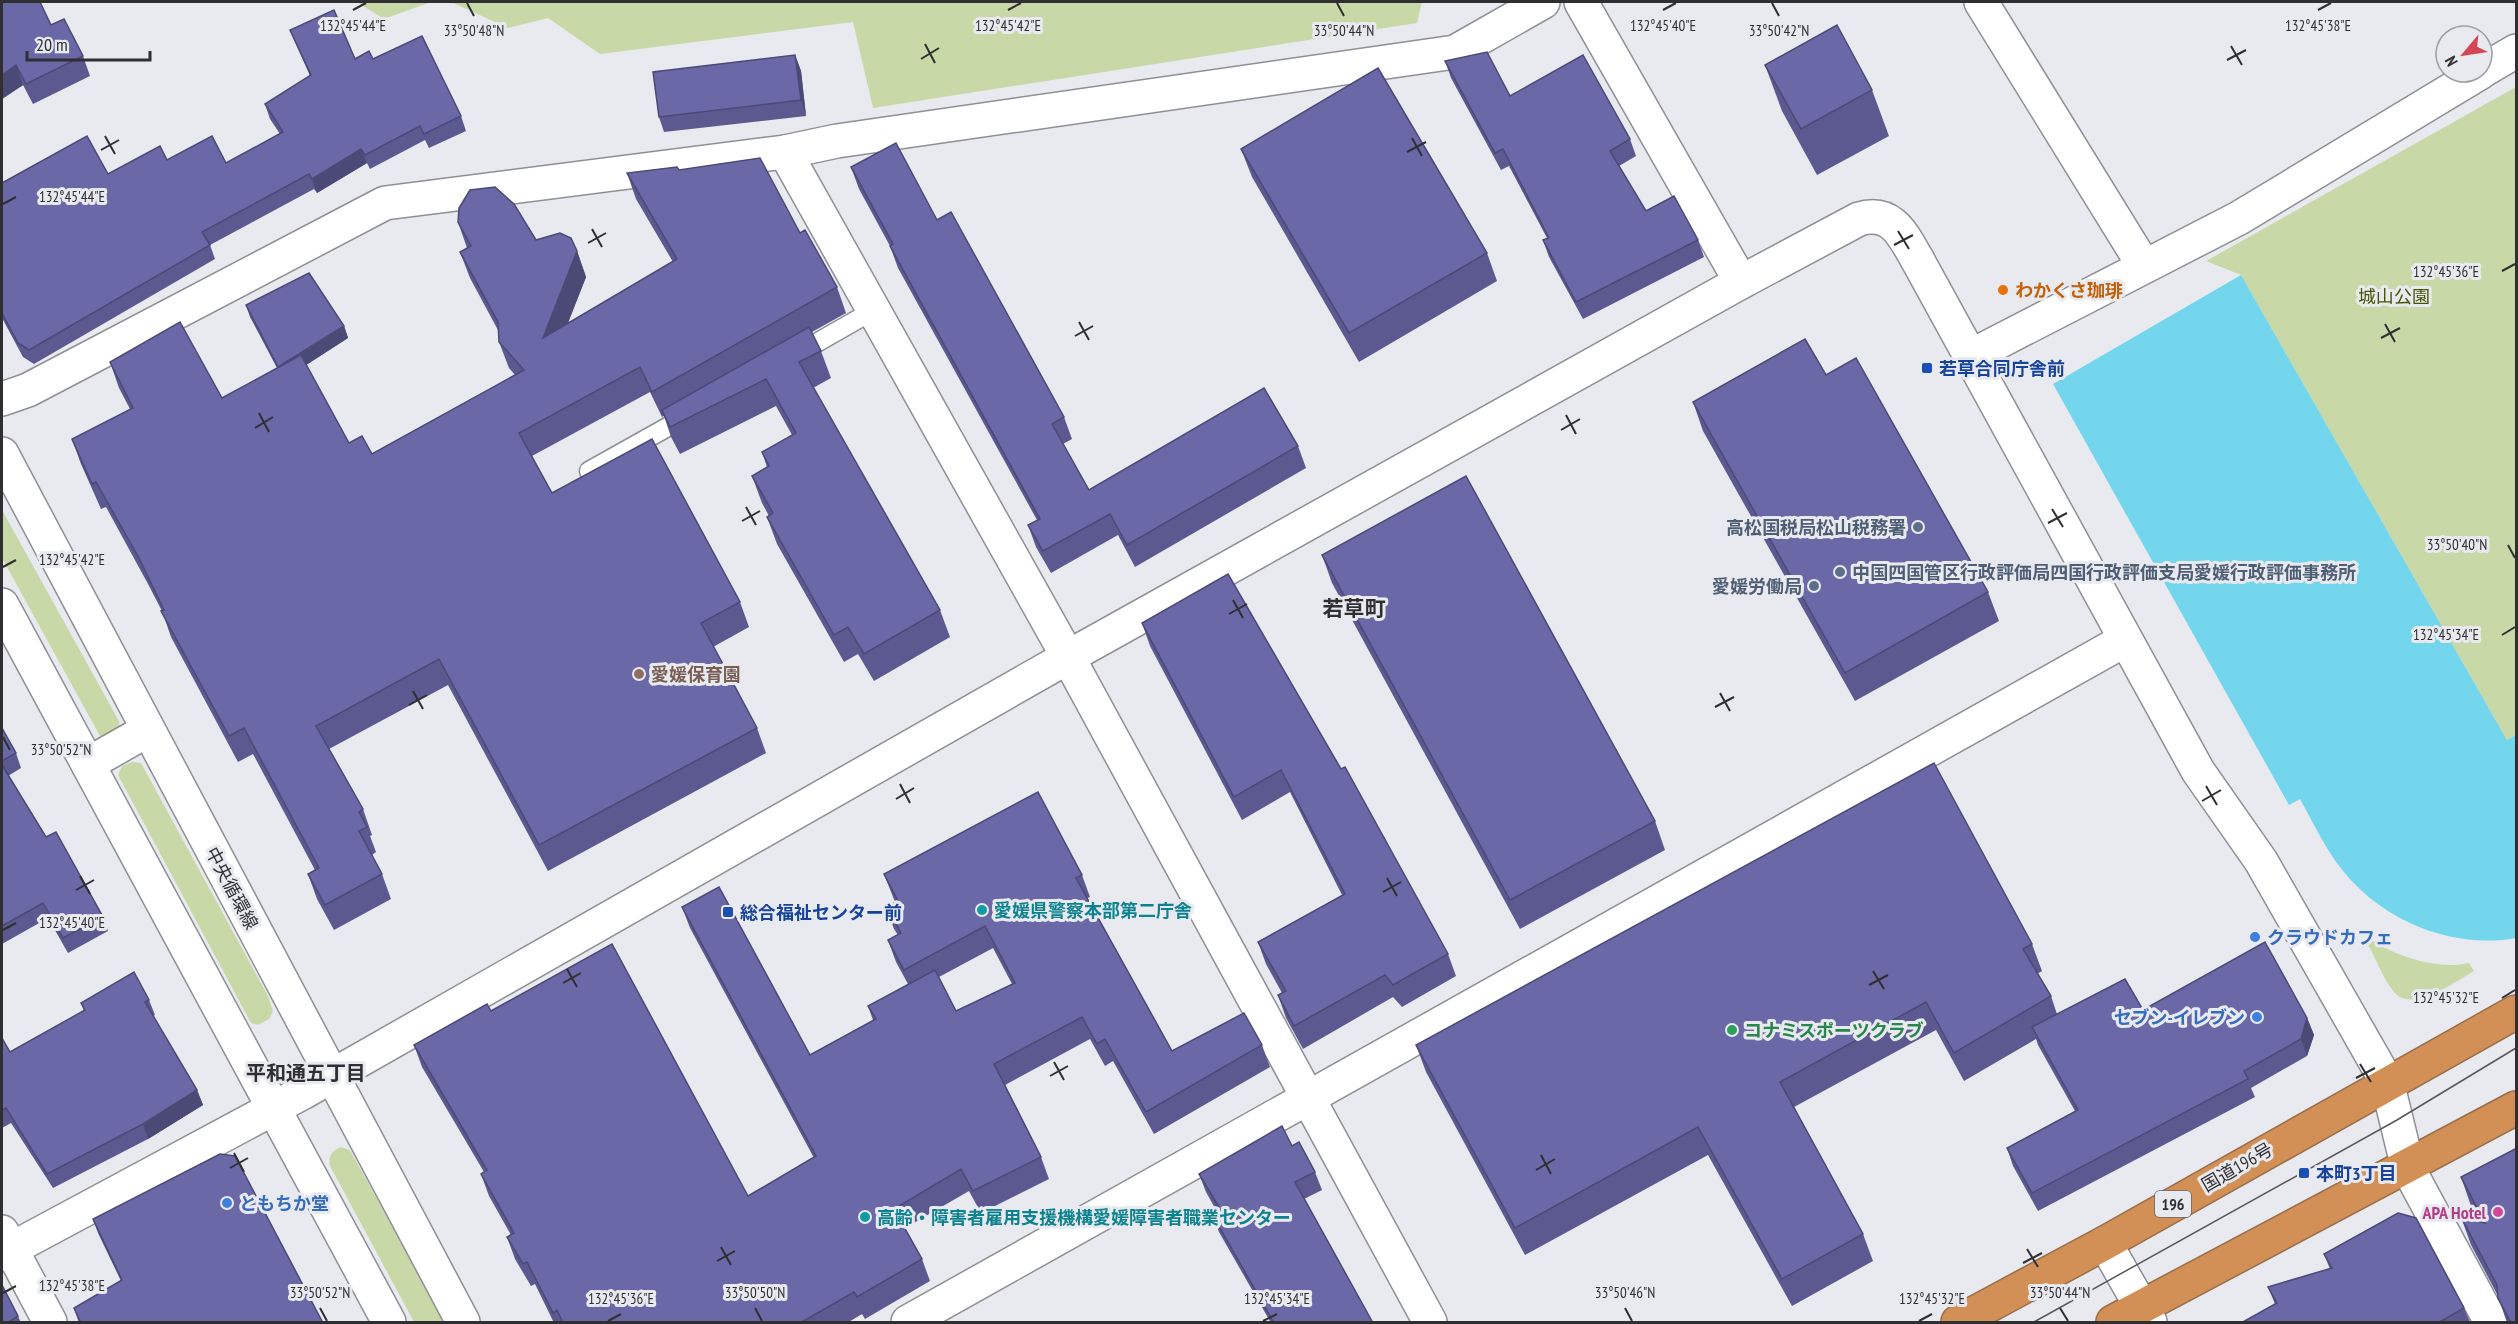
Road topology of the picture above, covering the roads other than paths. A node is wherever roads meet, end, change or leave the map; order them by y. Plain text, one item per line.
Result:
1 (1543, 2) edge
2 (1581, 2) edge
3 (1981, 2) edge
4 (2517, 51) edge
5 (2494, 65) edge
6 (2462, 84) edge
7 (785, 152) junction
8 (2144, 266) junction
9 (1741, 282) junction
10 (874, 310) junction
11 (1971, 356) junction
12 (782, 362) edge
13 (2, 399) edge
14 (700, 409) edge
15 (2, 454) edge
16 (589, 471) edge
17 (2, 605) edge
18 (2125, 640) junction
19 (1068, 657) junction
20 (148, 730) junction
21 (88, 764) junction
22 (2517, 1012) edge
23 (331, 1076) junction
24 (2387, 1082) junction
25 (1308, 1096) junction
26 (274, 1108) junction
27 (2517, 1108) edge
28 (2408, 1168) junction
29 (2105, 1243) junction
30 (5, 1245) edge
31 (2135, 1318) edge
32 (50, 1323) edge
33 (389, 1323) edge
34 (463, 1323) edge
35 (908, 1323) edge
36 (1430, 1323) edge
37 (1958, 1323) edge
38 (2491, 1323) edge

1 - 7 street
2 - 9 street
3 - 8 street
4 - 5 street
6 - 8 street
7 - 10 street
7 - 13 street
8 - 11 street
9 - 11 street
9 - 19 street
10 - 12 lane
10 - 19 street
11 - 18 street
14 - 16 lane
15 - 20 street, 中央循環線
17 - 21 street
18 - 24 street
18 - 25 street
19 - 23 street
19 - 25 street
20 - 21 street
20 - 23 street, 中央循環線
21 - 26 street
22 - 24 highway, 国道196号 / 196
23 - 26 street
23 - 34 street, 中央循環線
24 - 28 street
24 - 29 highway, 国道196号 / 196
25 - 35 street
25 - 36 street
26 - 30 street
26 - 33 street
27 - 28 highway
28 - 31 highway
28 - 38 street
29 - 31 street
29 - 37 highway, 国道196号 / 196
30 - 32 street

